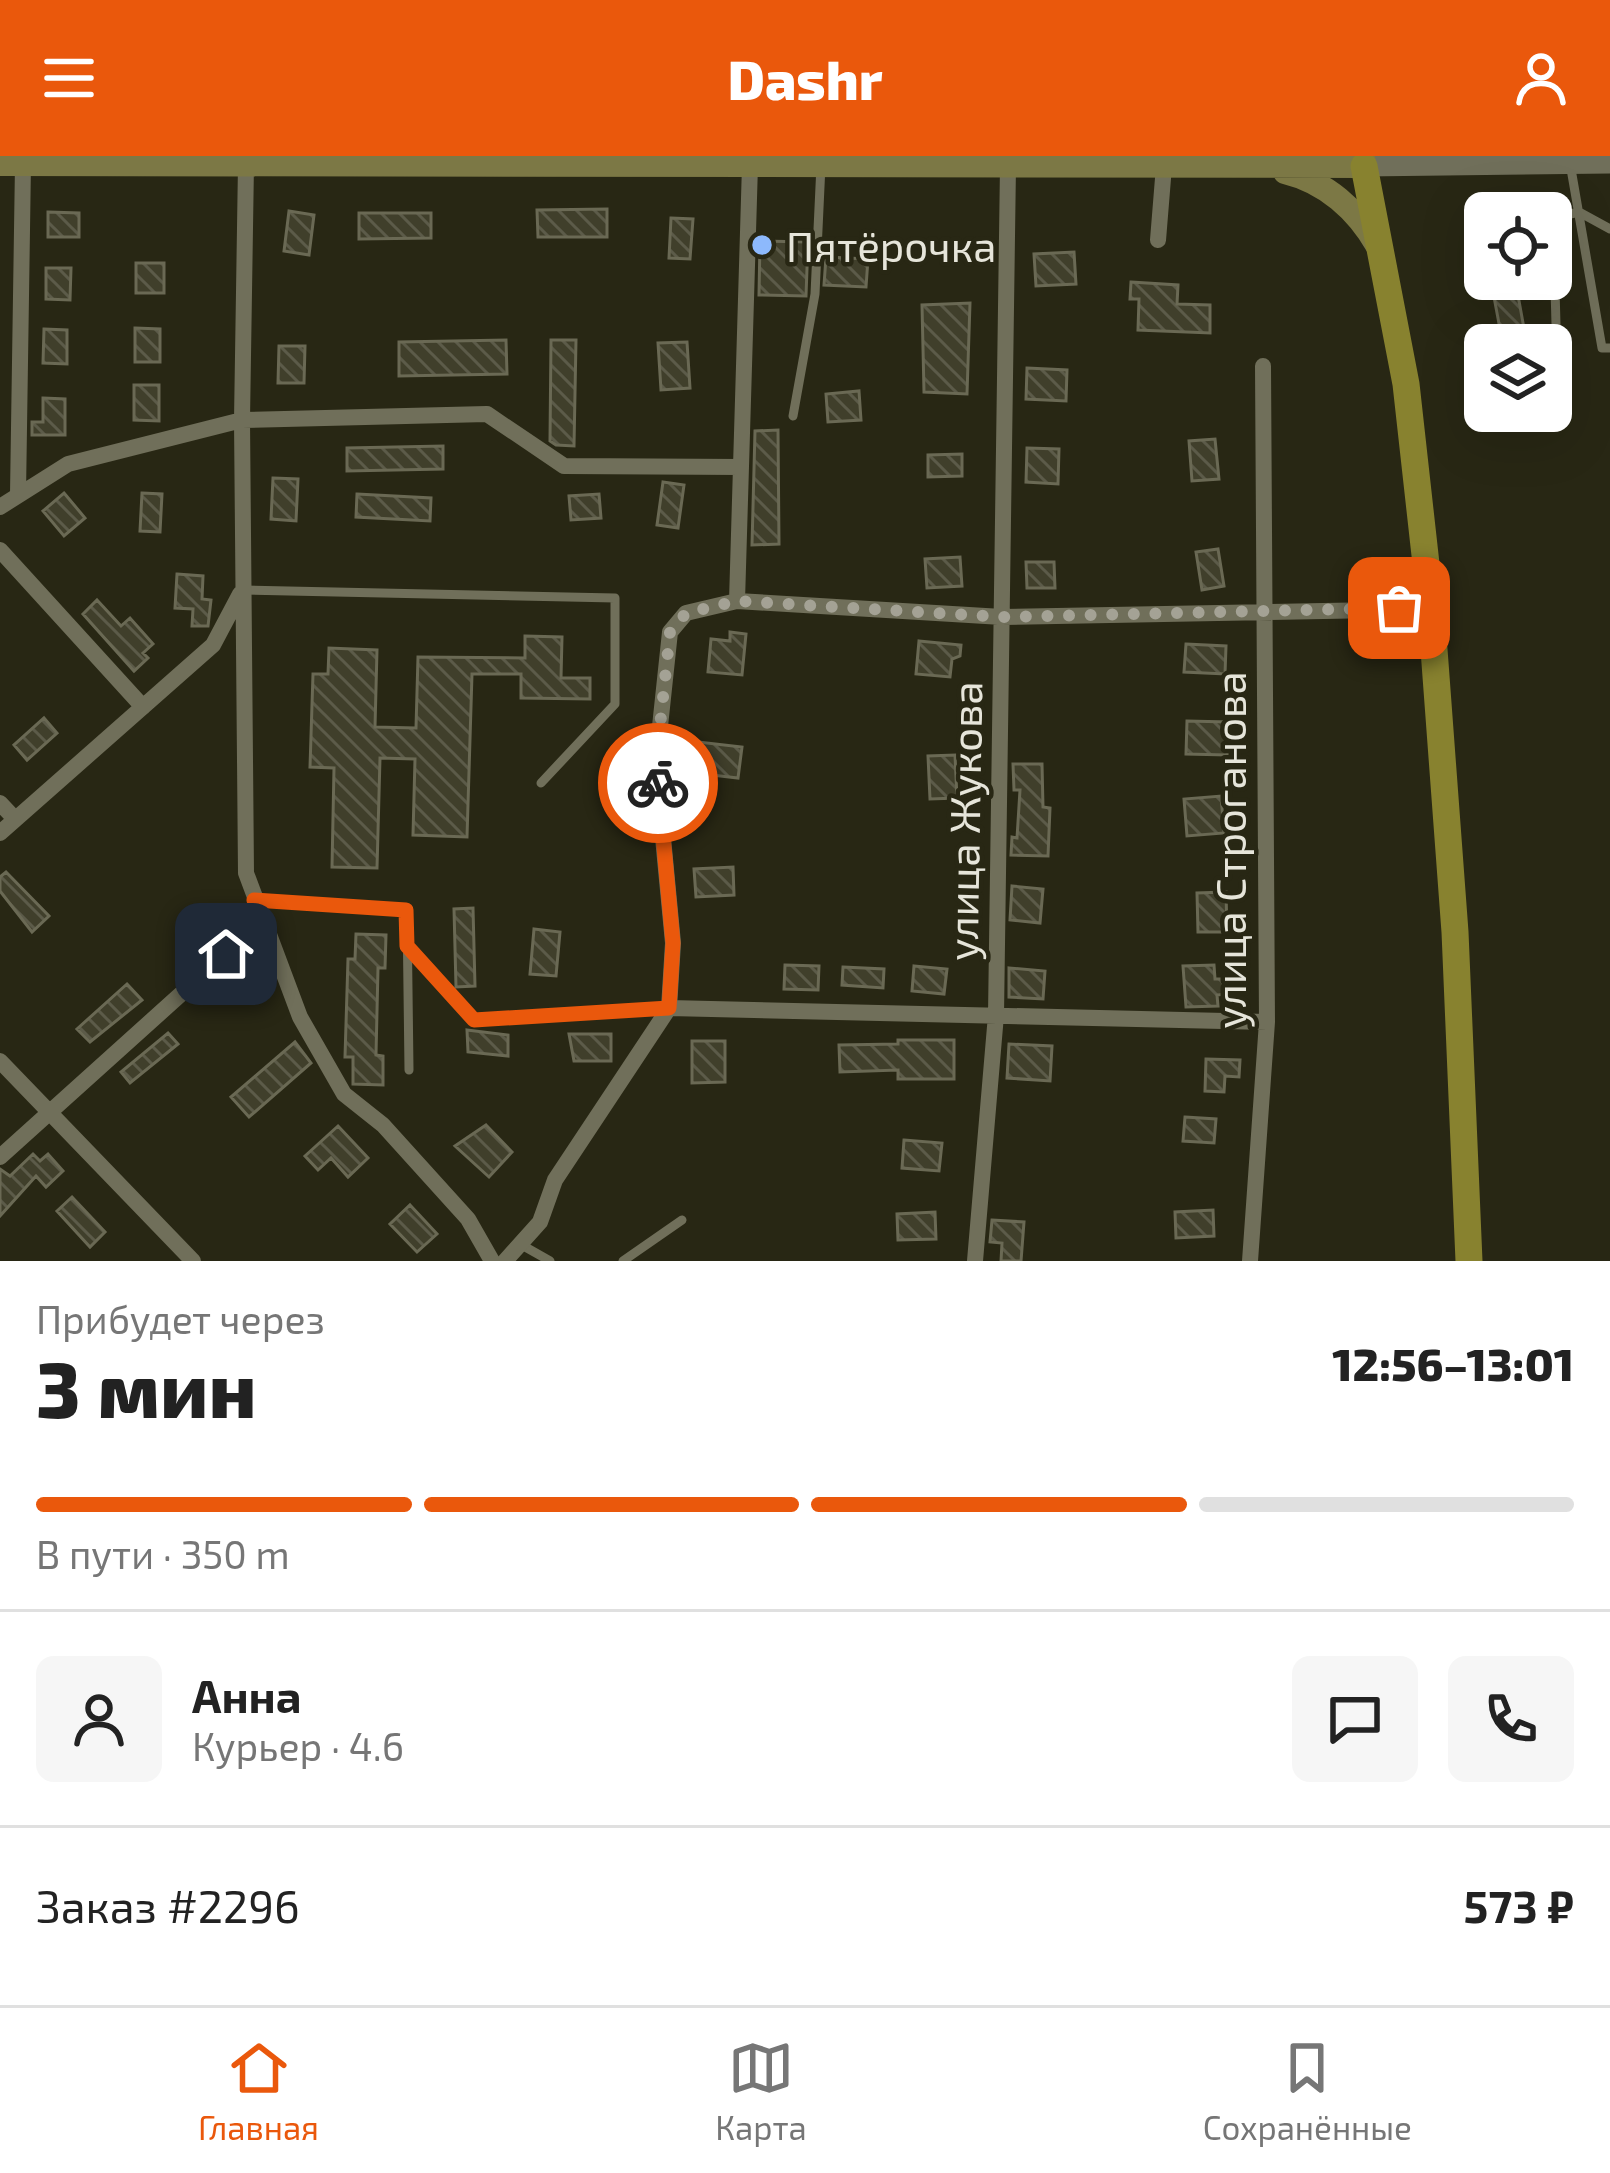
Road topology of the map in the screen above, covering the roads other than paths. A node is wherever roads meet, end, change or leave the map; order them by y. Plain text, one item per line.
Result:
1 (254, 161) edge
2 (974, 161) edge
3 (1132, 161) edge
4 (1364, 161) edge
5 (808, 162) edge
6 (1570, 163) junction
7 (1610, 163) edge
8 (12, 164) edge
9 (750, 165) junction
10 (1008, 166) junction
11 (1164, 166) junction
12 (1260, 166) junction
13 (1579, 212) junction
14 (1610, 229) edge
15 (1158, 239) dead end
16 (1380, 250) junction
17 (1556, 324) edge
18 (1610, 348) edge
19 (1263, 366) dead end
20 (793, 416) dead end
21 (242, 420) junction
22 (741, 467) junction
23 (18, 494) junction
24 (0, 507) edge
25 (0, 550) edge
26 (242, 590) junction
27 (737, 601) junction
28 (1431, 609) junction
29 (1264, 611) junction
30 (1003, 617) junction
31 (143, 706) junction
32 (541, 783) dead end
33 (0, 802) edge
34 (15, 819) junction
35 (0, 832) edge
36 (254, 900) junction
37 (261, 922) junction
38 (407, 946) junction
39 (669, 1008) junction
40 (996, 1015) junction
41 (1267, 1022) junction
42 (0, 1060) edge
43 (409, 1070) dead end
44 (49, 1114) junction
45 (0, 1156) edge
46 (682, 1220) dead end
47 (520, 1244) junction
48 (193, 1261) edge
49 (492, 1261) edge
50 (505, 1261) edge
51 (550, 1261) edge
52 (622, 1261) edge
53 (975, 1261) edge
54 (1250, 1261) edge
55 (1469, 1261) edge

1 - 8 main road
1 - 9 main road
1 - 21 street
2 - 5 main road
2 - 10 main road
3 - 10 main road
3 - 11 main road
4 - 6 street
4 - 12 main road
4 - 16 main road
5 - 9 main road
5 - 20 lane
6 - 7 street
6 - 13 lane
8 - 23 street
9 - 22 street
10 - 30 street, улица Жукова
11 - 12 main road
11 - 15 street
12 - 16 main road
13 - 14 lane
13 - 17 lane
13 - 18 lane
16 - 28 main road
19 - 29 street, улица Строганова
21 - 22 street
21 - 23 street
21 - 26 street
22 - 27 street
23 - 24 street
25 - 31 street
26 - 31 street
26 - 32 lane
26 - 36 street
27 - 30 street
27 - 39 street
28 - 29 street
28 - 55 main road
29 - 30 street
29 - 41 street, улица Строганова
30 - 40 street, улица Жукова
31 - 34 street
33 - 34 street
34 - 35 street
36 - 37 street
36 - 38 lane
37 - 44 street
37 - 49 street
38 - 39 lane
38 - 43 lane
39 - 40 street
39 - 47 street
40 - 41 street
40 - 53 street, улица Жукова
41 - 54 street, улица Строганова
42 - 44 street
44 - 45 street
44 - 48 street
46 - 52 lane
47 - 50 street
47 - 51 lane

